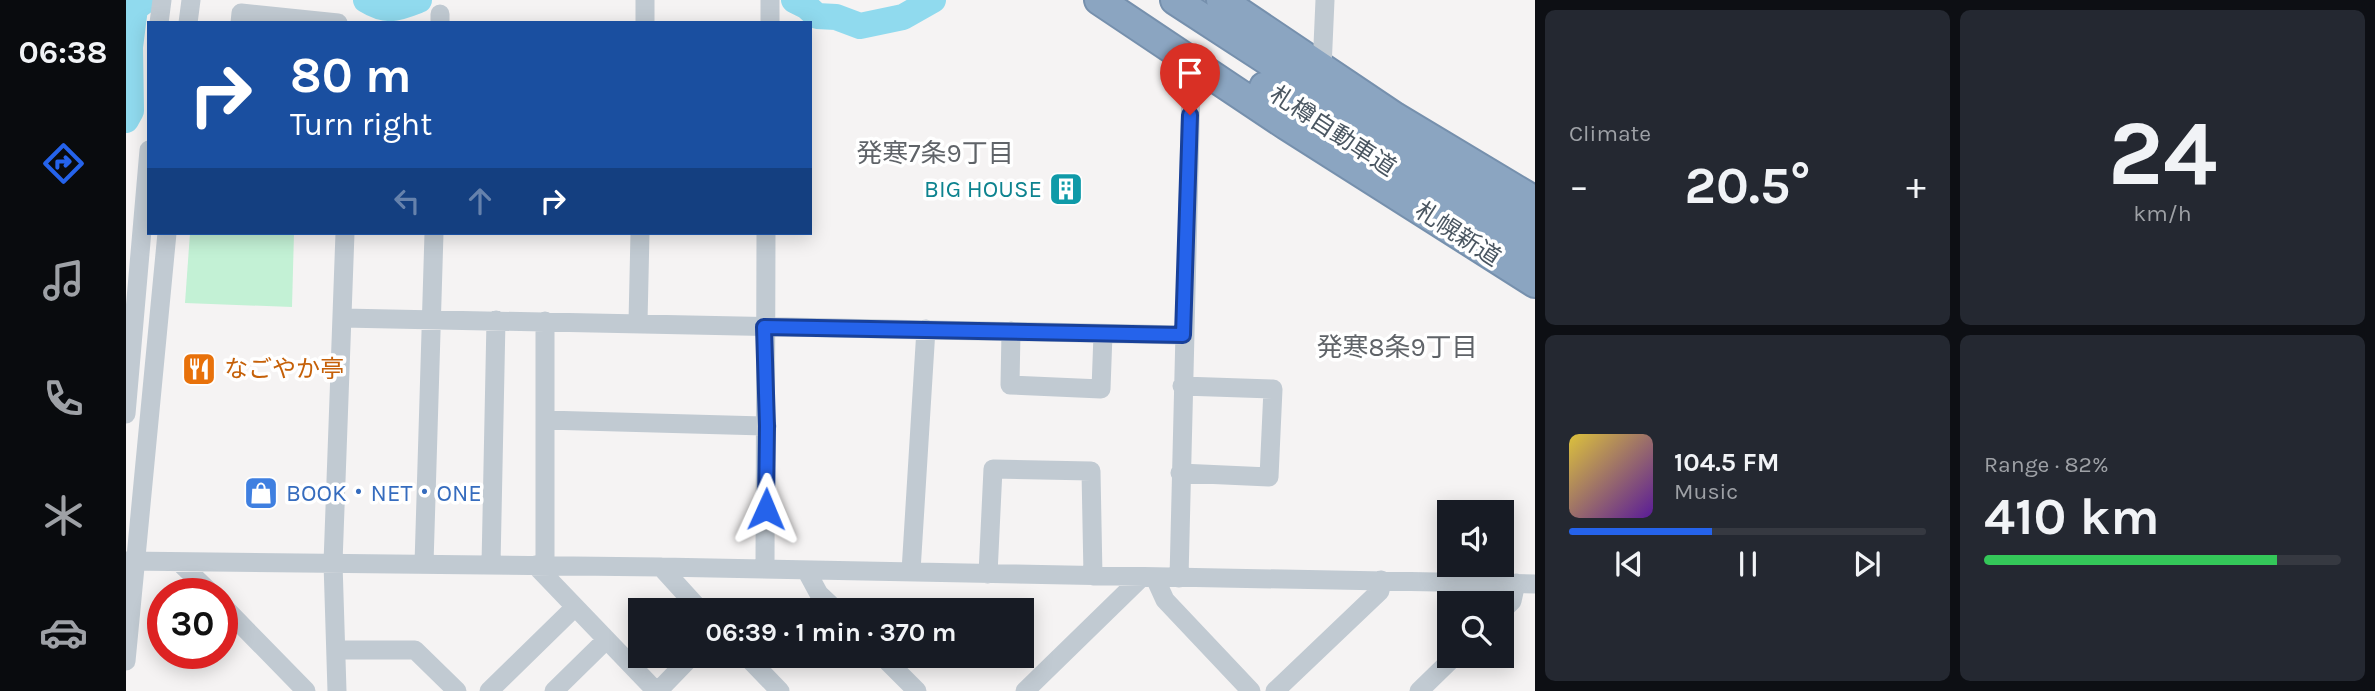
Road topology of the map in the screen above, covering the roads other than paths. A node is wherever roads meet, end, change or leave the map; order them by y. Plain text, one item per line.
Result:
1 (191, 0) edge
2 (645, 0) edge
3 (770, 0) edge
4 (1099, 0) edge
5 (1135, 0) edge
6 (1175, 0) edge
7 (1221, 0) edge
8 (1325, 0) edge
9 (188, 21) edge
10 (240, 21) edge
11 (319, 21) edge
12 (645, 21) edge
13 (769, 21) edge
14 (1196, 64) junction
15 (1322, 68) junction
16 (147, 173) edge
17 (1535, 201) edge
18 (1535, 229) edge
19 (167, 235) edge
20 (345, 235) edge
21 (434, 235) edge
22 (640, 235) edge
23 (766, 235) edge
24 (1535, 256) edge
25 (1535, 283) edge
26 (343, 318) junction
27 (431, 319) junction
28 (496, 320) junction
29 (545, 321) junction
30 (638, 322) junction
31 (764, 327) junction
32 (926, 329) junction
33 (1011, 331) junction
34 (1103, 334) junction
35 (1183, 335) junction
36 (1182, 386) junction
37 (126, 414) edge
38 (545, 420) junction
39 (767, 426) junction
40 (1180, 473) junction
41 (130, 561) edge
42 (179, 562) junction
43 (333, 563) junction
44 (424, 564) junction
45 (491, 565) junction
46 (540, 565) junction
47 (661, 567) junction
48 (765, 569) junction
49 (806, 570) junction
50 (911, 571) junction
51 (988, 574) junction
52 (1093, 576) junction
53 (1148, 577) junction
54 (196, 578) edge
55 (1179, 578) junction
56 (1381, 580) junction
57 (1525, 583) edge
58 (690, 598) edge
59 (823, 598) edge
60 (1514, 598) edge
61 (575, 608) junction
62 (238, 621) edge
63 (606, 640) junction
64 (338, 650) junction
65 (126, 661) edge
66 (680, 668) edge
67 (758, 668) edge
68 (894, 668) edge
69 (1443, 668) edge
70 (306, 691) edge
71 (337, 691) edge
72 (457, 691) edge
73 (489, 691) edge
74 (554, 691) edge
75 (657, 691) edge
76 (780, 691) edge
77 (917, 691) edge
78 (1025, 691) edge
79 (1251, 691) edge
80 (1275, 691) edge
81 (1419, 691) edge

1 - 9 street
2 - 12 street
3 - 13 street
4 - 14 highway, 札幌新道
5 - 24 highway, 札樽自動車道
6 - 18 highway, 札樽自動車道
7 - 15 highway
8 - 15 street
10 - 11 street
14 - 25 highway, 札幌新道
14 - 35 street
15 - 17 highway
16 - 37 street
19 - 41 street
20 - 26 street
21 - 27 street
22 - 30 street
23 - 31 street
26 - 27 street
26 - 43 street
27 - 28 street
27 - 44 street
28 - 29 street
28 - 45 street
29 - 30 street
29 - 38 street
30 - 31 street
31 - 32 street
31 - 39 street
32 - 33 street
32 - 50 street
33 - 34 street
33 - 34 street
34 - 35 street
35 - 36 street
36 - 40 street
36 - 40 street
38 - 39 street
38 - 46 street
39 - 48 street
40 - 55 street
41 - 42 street
41 - 65 street
42 - 43 street
42 - 54 street
43 - 44 street
43 - 64 street
44 - 45 street
45 - 46 street
46 - 47 street
46 - 61 street
47 - 48 street
47 - 58 street
48 - 49 street
49 - 50 street
49 - 59 street
50 - 51 street
51 - 52 street
51 - 52 street
52 - 53 street
53 - 55 street
53 - 78 street
53 - 79 street
55 - 56 street
56 - 57 street
56 - 80 street
57 - 60 street
61 - 63 street
61 - 73 street
62 - 70 street
63 - 74 street
63 - 75 street
64 - 71 street
64 - 72 street
66 - 75 street
67 - 76 street
68 - 77 street
69 - 81 street

